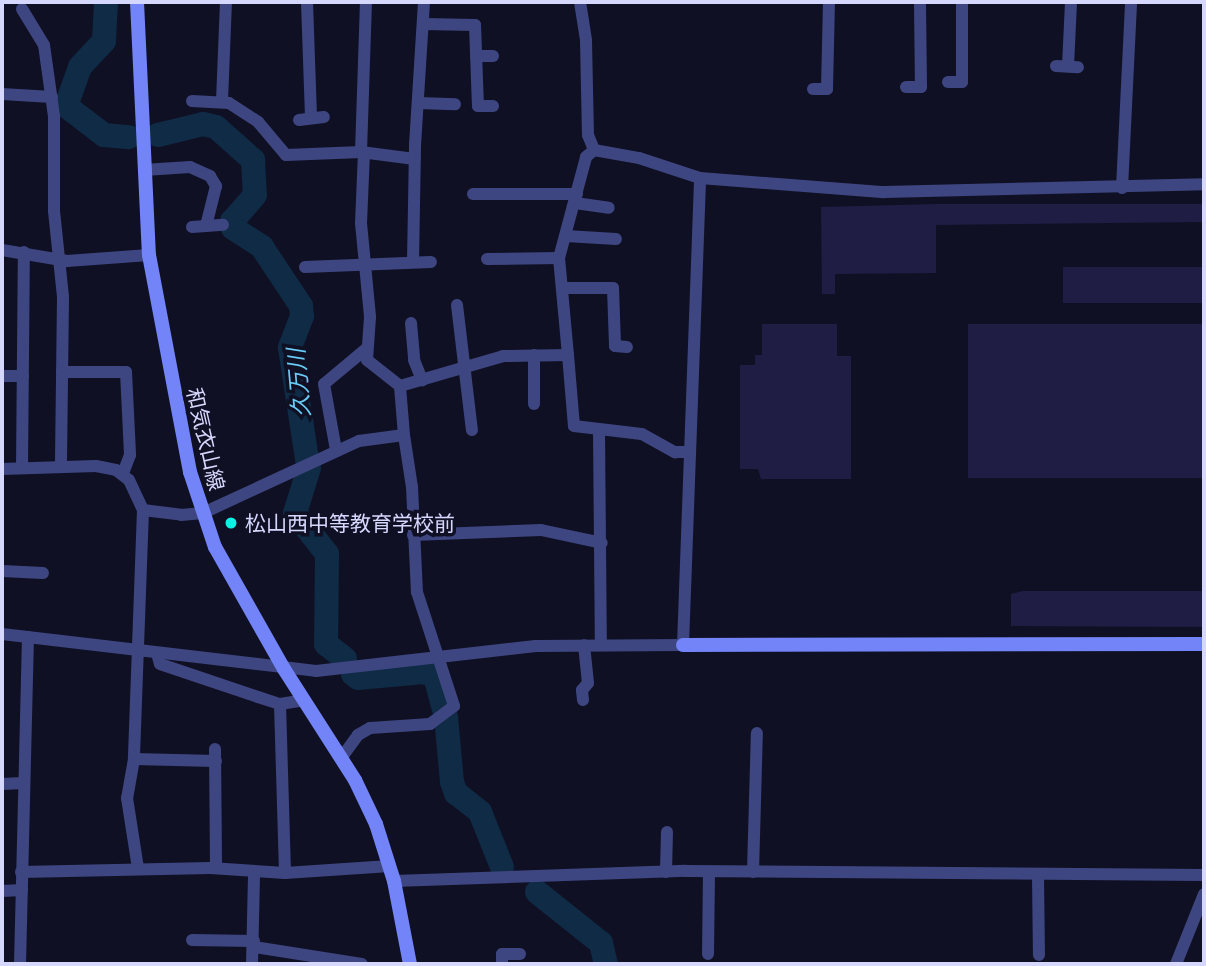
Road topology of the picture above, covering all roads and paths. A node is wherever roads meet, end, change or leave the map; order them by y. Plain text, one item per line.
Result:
1 (137, 2) edge
2 (226, 2) edge
3 (307, 2) edge
4 (366, 2) edge
5 (424, 2) edge
6 (580, 2) edge
7 (829, 2) edge
8 (920, 2) edge
9 (962, 2) edge
10 (1071, 2) edge
11 (1131, 2) edge
12 (22, 9) dead end
13 (423, 24) junction
14 (476, 56) junction
15 (493, 56) dead end
16 (1067, 66) dead end
17 (948, 82) dead end
18 (905, 87) dead end
19 (813, 89) dead end
20 (2, 94) edge
21 (52, 97) junction
22 (192, 101) dead end
23 (222, 101) junction
24 (419, 103) junction
25 (455, 104) dead end
26 (493, 106) dead end
27 (311, 118) dead end
28 (594, 150) junction
29 (362, 152) junction
30 (415, 159) junction
31 (144, 170) junction
32 (699, 178) junction
33 (1204, 184) edge
34 (1122, 188) junction
35 (473, 194) dead end
36 (576, 198) junction
37 (609, 208) dead end
38 (223, 225) dead end
39 (206, 226) junction
40 (191, 227) dead end
41 (566, 236) junction
42 (616, 239) dead end
43 (2, 250) edge
44 (24, 252) junction
45 (149, 255) junction
46 (56, 257) junction
47 (559, 258) junction
48 (487, 259) dead end
49 (413, 261) junction
50 (431, 262) dead end
51 (366, 264) junction
52 (305, 267) dead end
53 (562, 288) junction
54 (457, 305) dead end
55 (411, 323) dead end
56 (627, 347) dead end
57 (367, 348) junction
58 (534, 355) junction
59 (568, 355) junction
60 (464, 367) junction
61 (62, 372) junction
62 (2, 376) edge
63 (23, 376) junction
64 (422, 380) junction
65 (400, 386) junction
66 (534, 404) dead end
67 (472, 430) dead end
68 (599, 431) junction
69 (404, 435) junction
70 (337, 450) junction
71 (688, 452) junction
72 (61, 467) junction
73 (22, 468) junction
74 (2, 469) edge
75 (123, 472) junction
76 (143, 510) junction
77 (202, 513) junction
78 (413, 535) junction
79 (602, 543) junction
80 (2, 571) edge
81 (43, 573) dead end
82 (2, 634) edge
83 (28, 637) junction
84 (1204, 644) edge
85 (584, 645) junction
86 (601, 645) junction
87 (683, 645) junction
88 (135, 649) junction
89 (157, 653) junction
90 (440, 657) junction
91 (284, 669) junction
92 (304, 700) junction
93 (583, 700) dead end
94 (280, 704) junction
95 (757, 733) dead end
96 (342, 757) junction
97 (134, 759) junction
98 (23, 783) junction
99 (2, 784) edge
100 (667, 832) dead end
101 (138, 868) junction
102 (216, 868) junction
103 (21, 872) junction
104 (666, 872) junction
105 (709, 872) junction
106 (752, 872) junction
107 (254, 873) junction
108 (285, 873) junction
109 (392, 874) junction
110 (1204, 875) edge
111 (1038, 877) junction
112 (22, 890) junction
113 (2, 891) edge
114 (1204, 894) edge
115 (192, 940) dead end
116 (254, 944) junction
117 (520, 954) dead end
118 (708, 954) dead end
119 (1039, 955) dead end
120 (20, 964) edge
121 (252, 964) edge
122 (362, 964) edge
123 (410, 964) edge
124 (502, 964) edge
125 (1176, 964) edge

1 - 31 main road, 和気衣山線
2 - 23 street
3 - 27 street
4 - 29 street
5 - 13 street
6 - 28 street
7 - 19 street
8 - 18 street
9 - 17 street
10 - 16 street
11 - 34 street
12 - 21 street
13 - 14 street
13 - 24 street
14 - 15 street
14 - 26 street
20 - 21 street
21 - 46 street
22 - 23 street
23 - 29 street
24 - 25 street
24 - 30 street
28 - 32 street
28 - 36 street
29 - 30 street
29 - 51 street
30 - 49 street
31 - 39 street
31 - 45 main road, 和気衣山線
32 - 34 street
32 - 71 street
33 - 34 street
35 - 36 street
36 - 37 street
36 - 41 street
38 - 39 street
39 - 40 street
41 - 42 street
41 - 47 street
43 - 44 street
44 - 46 street
44 - 63 street
45 - 46 street
45 - 77 main road, 和気衣山線
46 - 61 street
47 - 48 street
47 - 53 street
49 - 50 street
49 - 51 street
51 - 52 street
51 - 57 street
53 - 56 street
53 - 59 street
54 - 60 street
55 - 64 street
57 - 65 street
57 - 70 street
58 - 59 street
58 - 60 street
58 - 66 street
59 - 68 street
60 - 64 street
60 - 67 street
61 - 72 street
61 - 75 street
62 - 63 street
63 - 73 street
64 - 65 street
65 - 69 street
68 - 71 street
68 - 79 street
69 - 70 street
69 - 78 street
70 - 77 street
71 - 87 street
72 - 73 street
72 - 75 street
73 - 74 street
75 - 76 street
76 - 77 street
76 - 88 street
77 - 91 main road, 和気衣山線
78 - 79 street
78 - 90 street
79 - 86 street
80 - 81 street
82 - 83 street
83 - 88 street
83 - 98 street
84 - 87 main road
85 - 86 street
85 - 90 street
85 - 93 street
86 - 87 street
88 - 89 street
88 - 97 street
89 - 91 street
89 - 94 street
90 - 91 street
90 - 96 street
91 - 92 main road, 和気衣山線
92 - 94 street
92 - 96 main road, 和気衣山線
94 - 108 street
95 - 106 street
96 - 109 main road, 和気衣山線
97 - 101 street
97 - 102 street
98 - 99 street
98 - 103 street
100 - 104 street
101 - 102 street
101 - 103 street
102 - 107 street
103 - 112 street
104 - 105 street
104 - 109 street
105 - 106 street
105 - 118 street
106 - 111 street
107 - 108 street
107 - 116 street
108 - 109 street
109 - 123 main road, 和気衣山線
110 - 111 street
111 - 119 street
112 - 113 street
112 - 120 street
114 - 125 street
115 - 116 street
116 - 121 street
116 - 122 street
117 - 124 street

